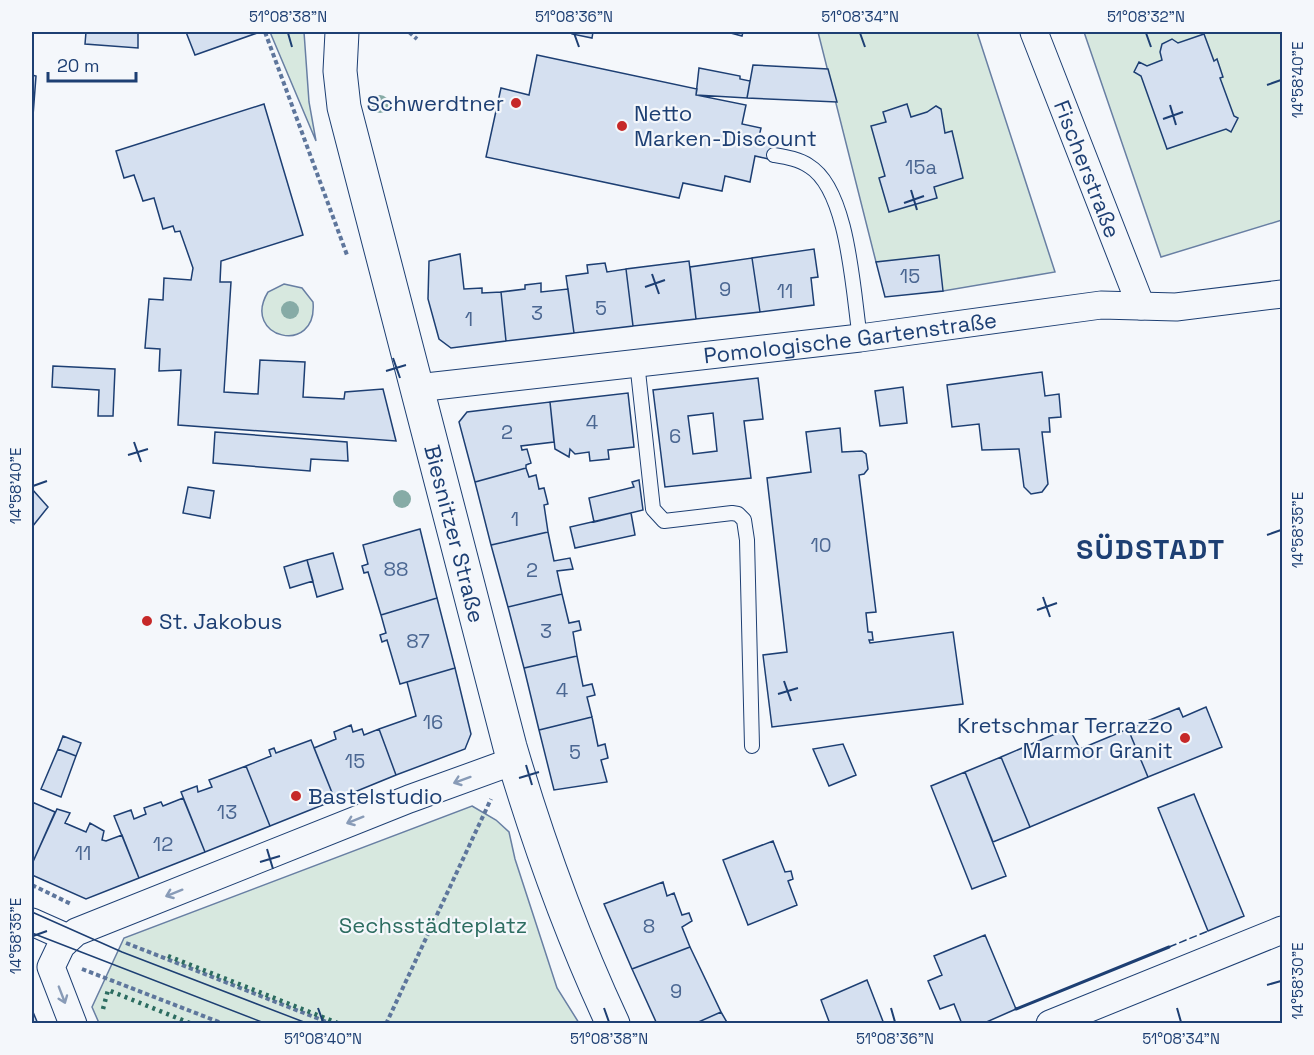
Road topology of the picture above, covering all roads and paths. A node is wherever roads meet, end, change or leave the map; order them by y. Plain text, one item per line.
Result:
1 (265, 32) edge
2 (342, 32) edge
3 (409, 32) edge
4 (1034, 32) edge
5 (417, 39) dead end
6 (774, 154) dead end
7 (386, 269) junction
8 (1282, 294) edge
9 (1141, 306) junction
10 (860, 338) junction
11 (637, 362) junction
12 (417, 388) junction
13 (752, 746) dead end
14 (514, 761) junction
15 (484, 772) junction
16 (32, 922) edge
17 (1282, 930) edge
18 (77, 933) junction
19 (51, 967) junction
20 (73, 1023) edge
21 (225, 1023) edge
22 (332, 1023) edge
23 (386, 1023) edge
24 (613, 1023) edge
25 (1050, 1023) edge

1 - 7 path
2 - 7 main road, Biesnitzer Straße
3 - 5 path
4 - 9 street, Fischerstraße
6 - 10 lane
7 - 12 main road, Biesnitzer Straße
8 - 9 street, Pomologische Gartenstraße
9 - 10 street, Pomologische Gartenstraße
10 - 11 street, Pomologische Gartenstraße
11 - 12 street, Pomologische Gartenstraße
11 - 13 lane
12 - 14 main road, Biesnitzer Straße
14 - 15 street
14 - 24 main road, Biesnitzer Straße
15 -> 18 street
15 - 23 path
16 - 18 street
17 - 25 street
18 - 19 street
18 - 22 path
19 -> 20 street
19 - 21 path

